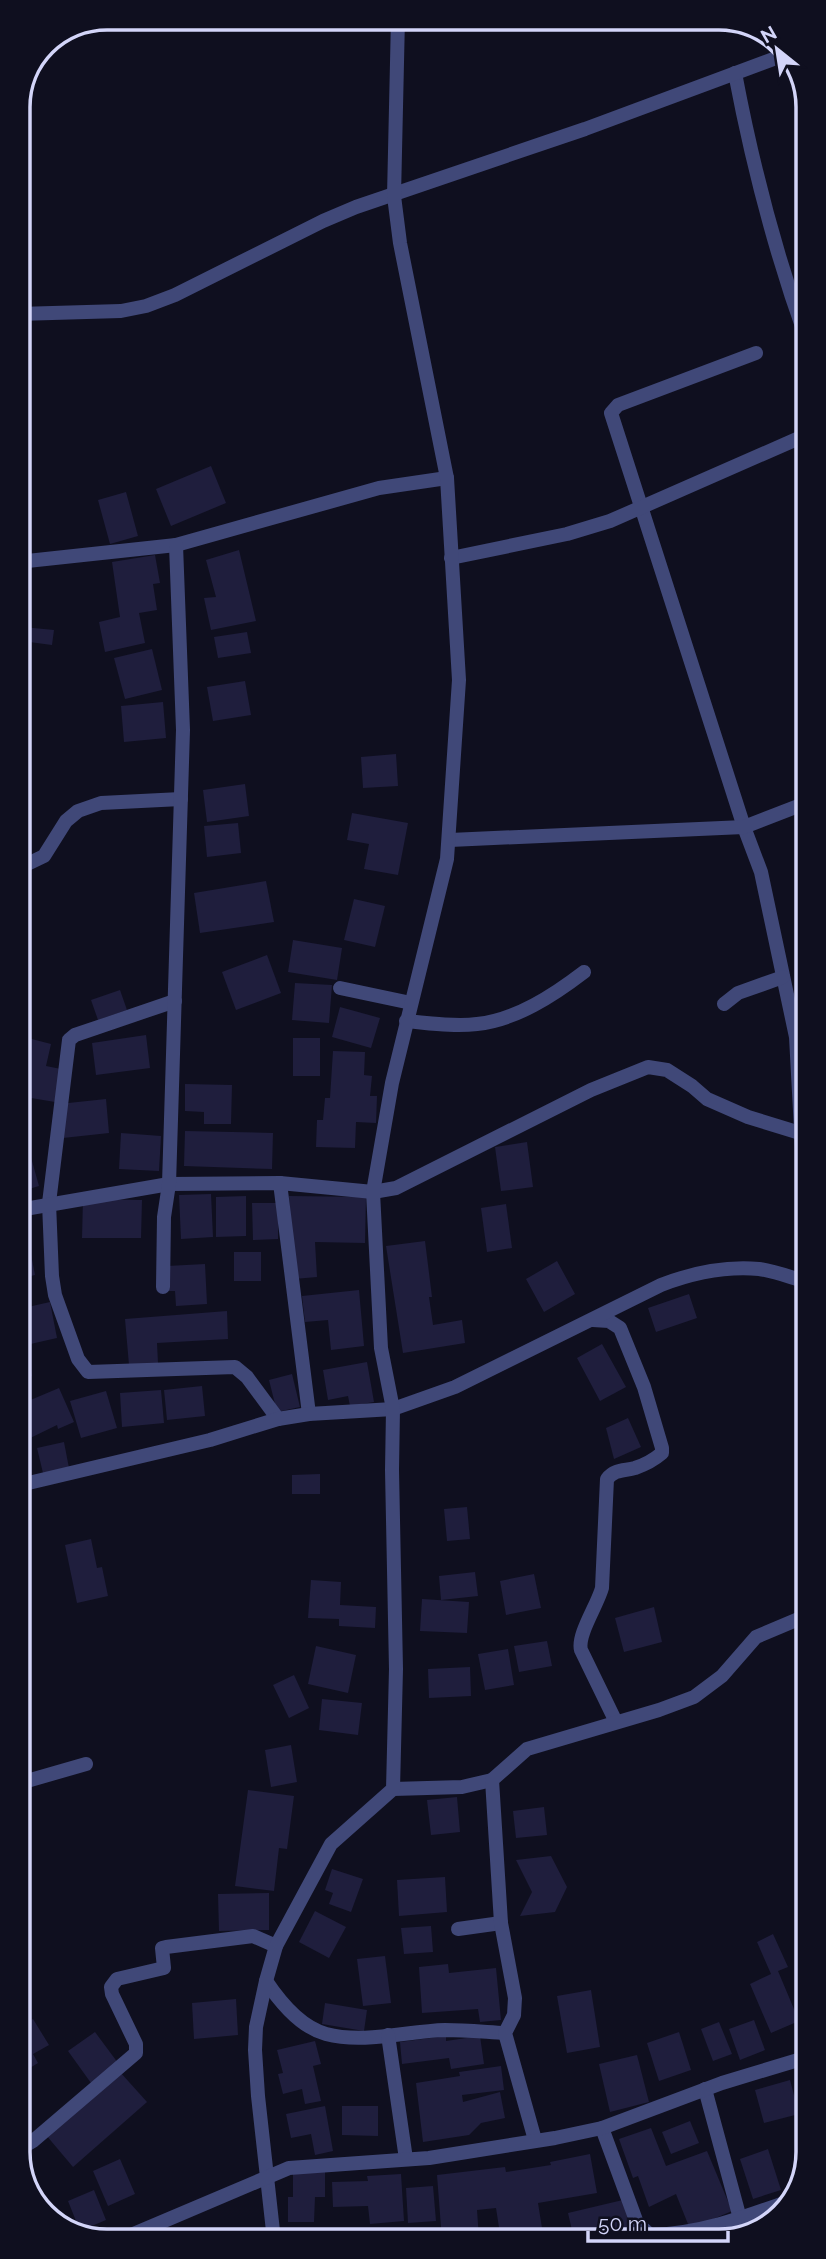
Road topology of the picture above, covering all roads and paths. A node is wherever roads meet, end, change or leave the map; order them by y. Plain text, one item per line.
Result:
1 (398, 30) edge
2 (778, 57) edge
3 (735, 73) junction
4 (394, 196) junction
5 (796, 308) edge
6 (30, 314) edge
7 (756, 353) dead end
8 (796, 439) edge
9 (447, 478) junction
10 (640, 508) junction
11 (176, 545) junction
12 (452, 558) junction
13 (30, 561) edge
14 (181, 799) junction
15 (796, 807) edge
16 (744, 827) junction
17 (450, 840) junction
18 (30, 863) edge
19 (584, 972) dead end
20 (783, 977) junction
21 (340, 988) dead end
22 (174, 1001) junction
23 (411, 1003) junction
24 (724, 1004) dead end
25 (796, 1019) edge
26 (406, 1021) junction
27 (796, 1131) edge
28 (164, 1184) junction
29 (280, 1184) junction
30 (373, 1192) junction
31 (50, 1203) junction
32 (30, 1208) edge
33 (796, 1279) edge
34 (163, 1287) dead end
35 (593, 1320) junction
36 (393, 1409) junction
37 (309, 1414) junction
38 (278, 1419) junction
39 (30, 1483) edge
40 (796, 1620) edge
41 (616, 1722) junction
42 (86, 1764) dead end
43 (30, 1780) edge
44 (492, 1780) junction
45 (393, 1789) junction
46 (501, 1923) junction
47 (458, 1929) dead end
48 (276, 1946) junction
49 (266, 1981) junction
50 (505, 2034) junction
51 (387, 2035) junction
52 (796, 2061) edge
53 (705, 2089) junction
54 (602, 2128) junction
55 (535, 2140) junction
56 (30, 2141) edge
57 (406, 2159) junction
58 (267, 2177) junction
59 (775, 2206) edge
60 (742, 2218) junction
61 (744, 2225) edge
62 (145, 2229) edge
63 (273, 2229) edge
64 (644, 2229) edge
65 (701, 2229) edge

1 - 4 street
2 - 3 street
3 - 4 street
3 - 5 street
4 - 6 street
4 - 9 street
7 - 10 street
8 - 10 street
9 - 11 street
9 - 12 street
10 - 12 street
10 - 16 street
11 - 13 street
11 - 14 street
12 - 17 street
14 - 18 street
14 - 22 street
15 - 16 street
16 - 17 street
16 - 20 street
17 - 23 street
19 - 26 street
20 - 24 street
20 - 25 street
21 - 23 street
22 - 28 street
22 - 31 street
23 - 26 street
26 - 30 street
27 - 30 street
28 - 29 street
28 - 31 street
28 - 34 street
29 - 30 street
29 - 37 street
30 - 36 street
31 - 32 street
31 - 38 street
33 - 35 street
35 - 36 street
35 - 41 street
36 - 37 street
36 - 45 street
37 - 38 street
38 - 39 street
40 - 41 street
41 - 44 street
42 - 43 street
44 - 45 street
44 - 46 street
45 - 48 street
46 - 47 street
46 - 50 street
48 - 49 street
48 - 56 street
49 - 51 street
49 - 58 street
50 - 51 street
50 - 55 street
51 - 57 street
52 - 53 street
53 - 54 street
53 - 60 street
54 - 55 street
54 - 64 street
55 - 57 street
57 - 58 street
58 - 62 street
58 - 63 street
59 - 60 street
60 - 61 street
60 - 65 street

